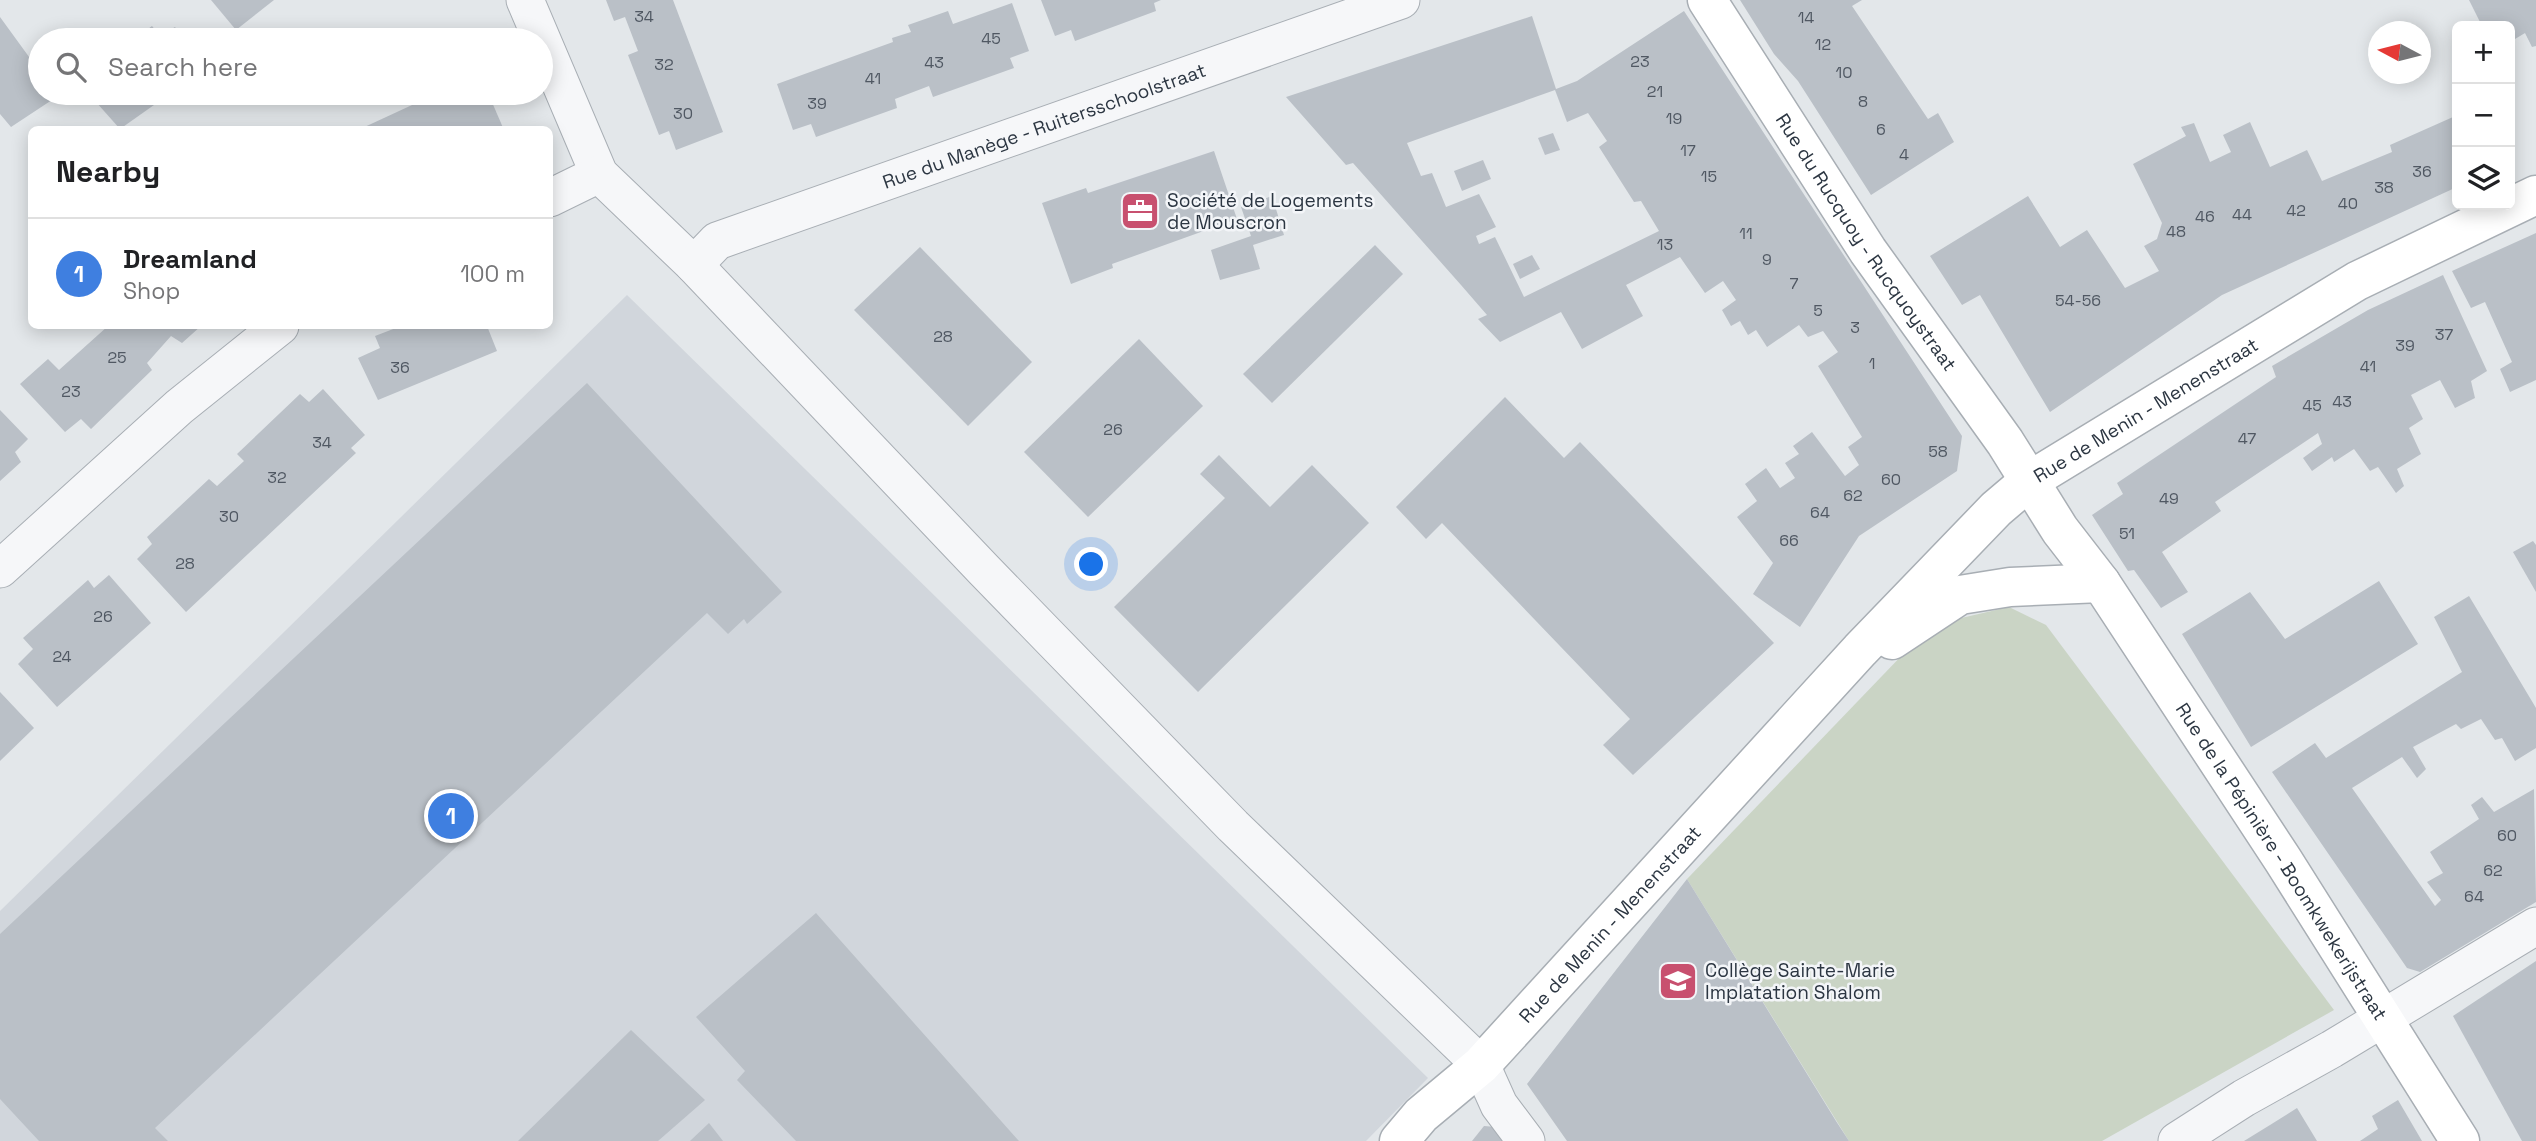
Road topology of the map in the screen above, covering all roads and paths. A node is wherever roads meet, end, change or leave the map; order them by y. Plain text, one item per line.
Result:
1 (525, 0) edge
2 (1401, 0) edge
3 (1707, 0) edge
4 (537, 28) edge
5 (553, 66) edge
6 (599, 174) junction
7 (2536, 195) edge
8 (553, 197) edge
9 (694, 265) junction
10 (276, 329) edge
11 (2029, 481) junction
12 (0, 569) edge
13 (2101, 583) junction
14 (1814, 702) junction
15 (2536, 926) edge
16 (2384, 1018) junction
17 (1481, 1065) junction
18 (1399, 1141) edge
19 (1526, 1141) edge
20 (2177, 1141) edge
21 (2460, 1141) edge

1 - 4 street
2 - 9 street, Rue du Manège - Ruitersschoolstraat
3 - 11 street, Rue du Rucquoy - Rucquoystraat
5 - 6 street
6 - 8 street
6 - 9 street
7 - 11 street, Rue de Menin - Menenstraat
9 - 17 street
10 - 12 street
11 - 13 street, Rue du Rucquoy - Rucquoystraat
11 - 14 street, Rue de Menin - Menenstraat
13 - 14 street, Rue de Menin - Menenstraat
13 - 16 street, Rue de la Pépinière - Boomkwekerijstraat
14 - 17 street, Rue de Menin - Menenstraat
15 - 16 street
16 - 20 street
16 - 21 street, Rue de la Pépinière - Boomkwekerijstraat
17 - 18 street, Rue de Menin - Menenstraat
17 - 19 street

